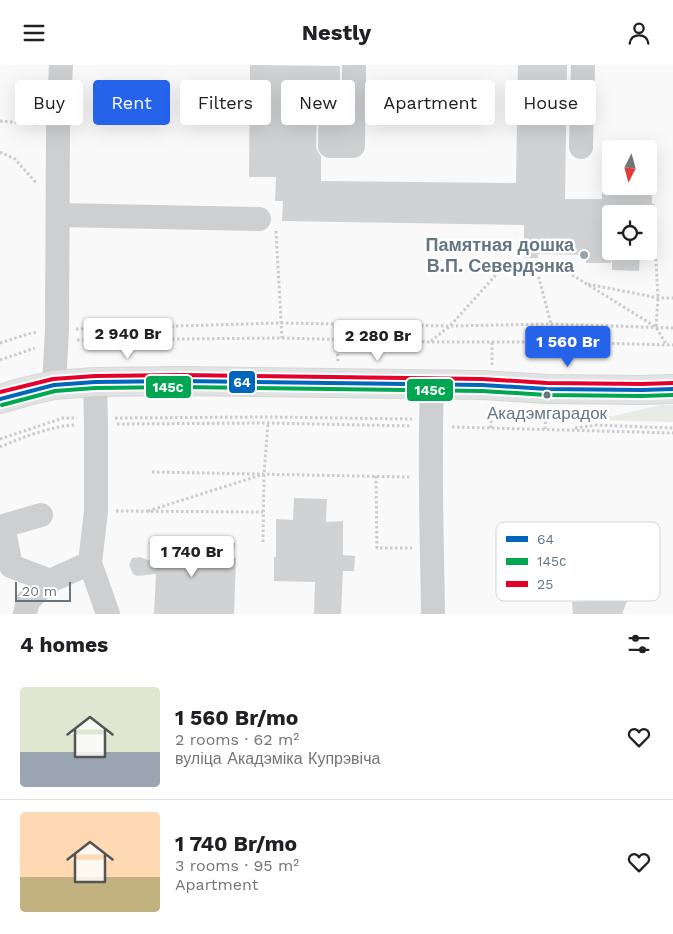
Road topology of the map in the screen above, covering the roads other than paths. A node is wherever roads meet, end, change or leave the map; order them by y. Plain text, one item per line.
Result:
1 (61, 65) edge
2 (354, 65) edge
3 (583, 65) edge
4 (354, 80) edge
5 (330, 125) edge
6 (353, 125) edge
7 (581, 147) dead end
8 (58, 215) junction
9 (259, 219) road end
10 (95, 382) junction
11 (54, 385) junction
12 (432, 385) junction
13 (673, 389) edge
14 (0, 399) edge
15 (40, 515) dead end
16 (90, 563) junction
17 (50, 581) junction
18 (26, 614) edge
19 (108, 614) edge
20 (433, 614) edge

1 - 8 lane
2 - 4 lane
3 - 7 lane
5 - 6 lane
8 - 9 lane
8 - 11 lane
10 - 11 main road
10 - 12 main road
10 - 16 lane
11 - 14 main road
12 - 13 main road
12 - 20 lane
15 - 17 lane
16 - 17 lane
16 - 19 lane
17 - 18 lane

